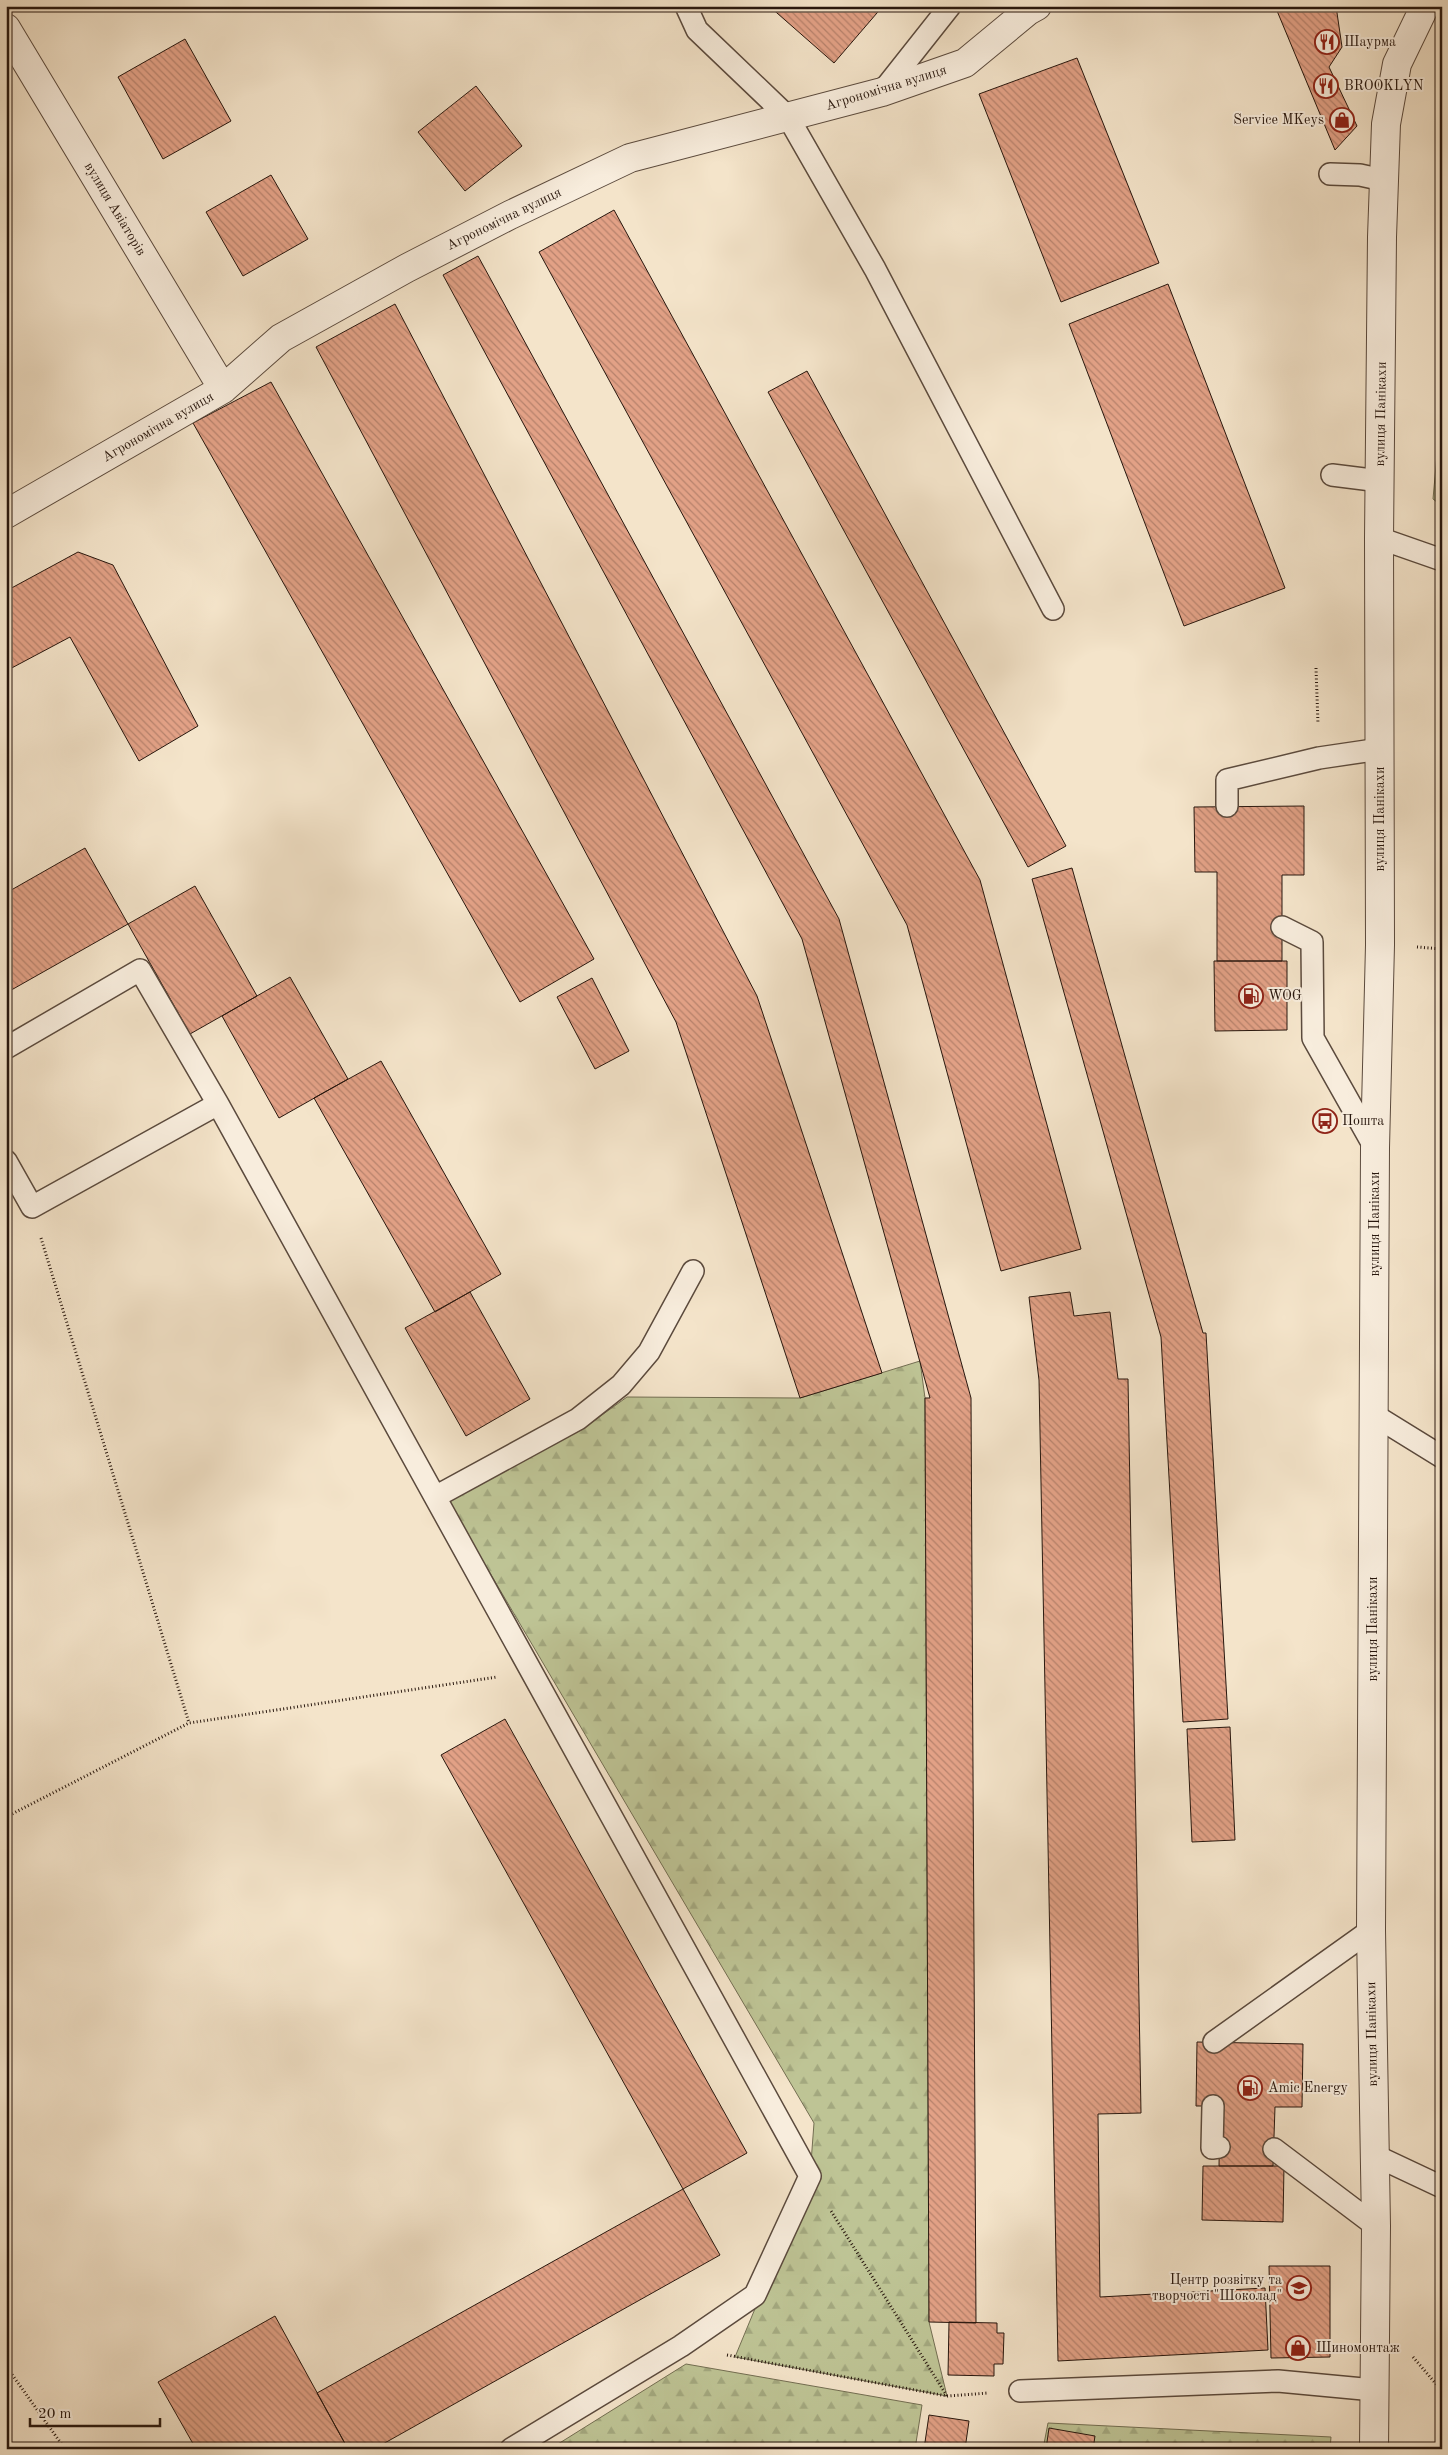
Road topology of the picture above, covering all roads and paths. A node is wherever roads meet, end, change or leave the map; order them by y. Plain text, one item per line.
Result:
1 (686, 6) edge
2 (950, 6) edge
3 (1037, 6) edge
4 (1419, 8) edge
5 (6, 28) edge
6 (882, 92) junction
7 (788, 117) junction
8 (1330, 174) dead end
9 (1383, 180) junction
10 (223, 389) junction
11 (1332, 475) dead end
12 (1380, 481) junction
13 (6, 514) edge
14 (1379, 538) junction
15 (1442, 560) edge
16 (1053, 609) dead end
17 (1316, 668) dead end
18 (1380, 749) junction
19 (1319, 758) junction
20 (1227, 806) dead end
21 (1282, 927) dead end
22 (6, 1048) edge
23 (218, 1104) junction
24 (1375, 1148) junction
25 (6, 1161) edge
26 (32, 1207) junction
27 (693, 1271) dead end
28 (1374, 1414) junction
29 (1442, 1456) edge
30 (435, 1497) junction
31 (532, 1672) junction
32 (189, 1723) junction
33 (6, 1816) edge
34 (1371, 1930) junction
35 (1214, 2042) dead end
36 (1213, 2106) dead end
37 (1219, 2148) dead end
38 (1274, 2149) dead end
39 (1374, 2155) junction
40 (810, 2176) junction
41 (1442, 2187) edge
42 (1376, 2226) junction
43 (681, 2346) junction
44 (1411, 2355) dead end
45 (6, 2366) edge
46 (1374, 2390) junction
47 (1020, 2391) joint
48 (1442, 2391) edge
49 (947, 2396) junction
50 (65, 2449) edge
51 (511, 2449) edge
52 (1374, 2449) edge

1 - 7 lane
2 - 6 lane
3 - 6 street, Агрономічна вулиця
4 - 9 street, вулиця Панікахи
5 - 10 street, вулиця Авіаторів
6 - 7 street, Агрономічна вулиця
7 - 10 street, Агрономічна вулиця
7 - 16 lane
8 - 9 lane
9 - 12 street, вулиця Панікахи
10 - 13 street, Агрономічна вулиця
11 - 12 lane
12 - 14 street, вулиця Панікахи
14 - 15 lane
14 - 18 street, вулиця Панікахи
17 - 19 path
18 - 19 lane
18 - 24 street, вулиця Панікахи
19 - 20 lane
21 - 24 lane
22 - 23 lane
23 - 26 lane
23 - 30 lane
24 - 28 street, вулиця Панікахи
25 - 26 lane
26 - 32 path
27 - 30 lane
28 - 29 lane
28 - 34 street, вулиця Панікахи
30 - 31 lane
31 - 32 path
31 - 40 lane
32 - 33 path
34 - 35 lane
34 - 39 street, вулиця Панікахи
36 - 37 lane
38 - 42 lane
39 - 41 lane
39 - 42 street, вулиця Панікахи
40 - 43 lane
40 - 49 path
42 - 46 street, вулиця Панікахи
43 - 49 path
43 - 51 lane
44 - 48 path
45 - 50 path
46 - 47 lane
46 - 52 street, вулиця Панікахи
47 - 49 path

